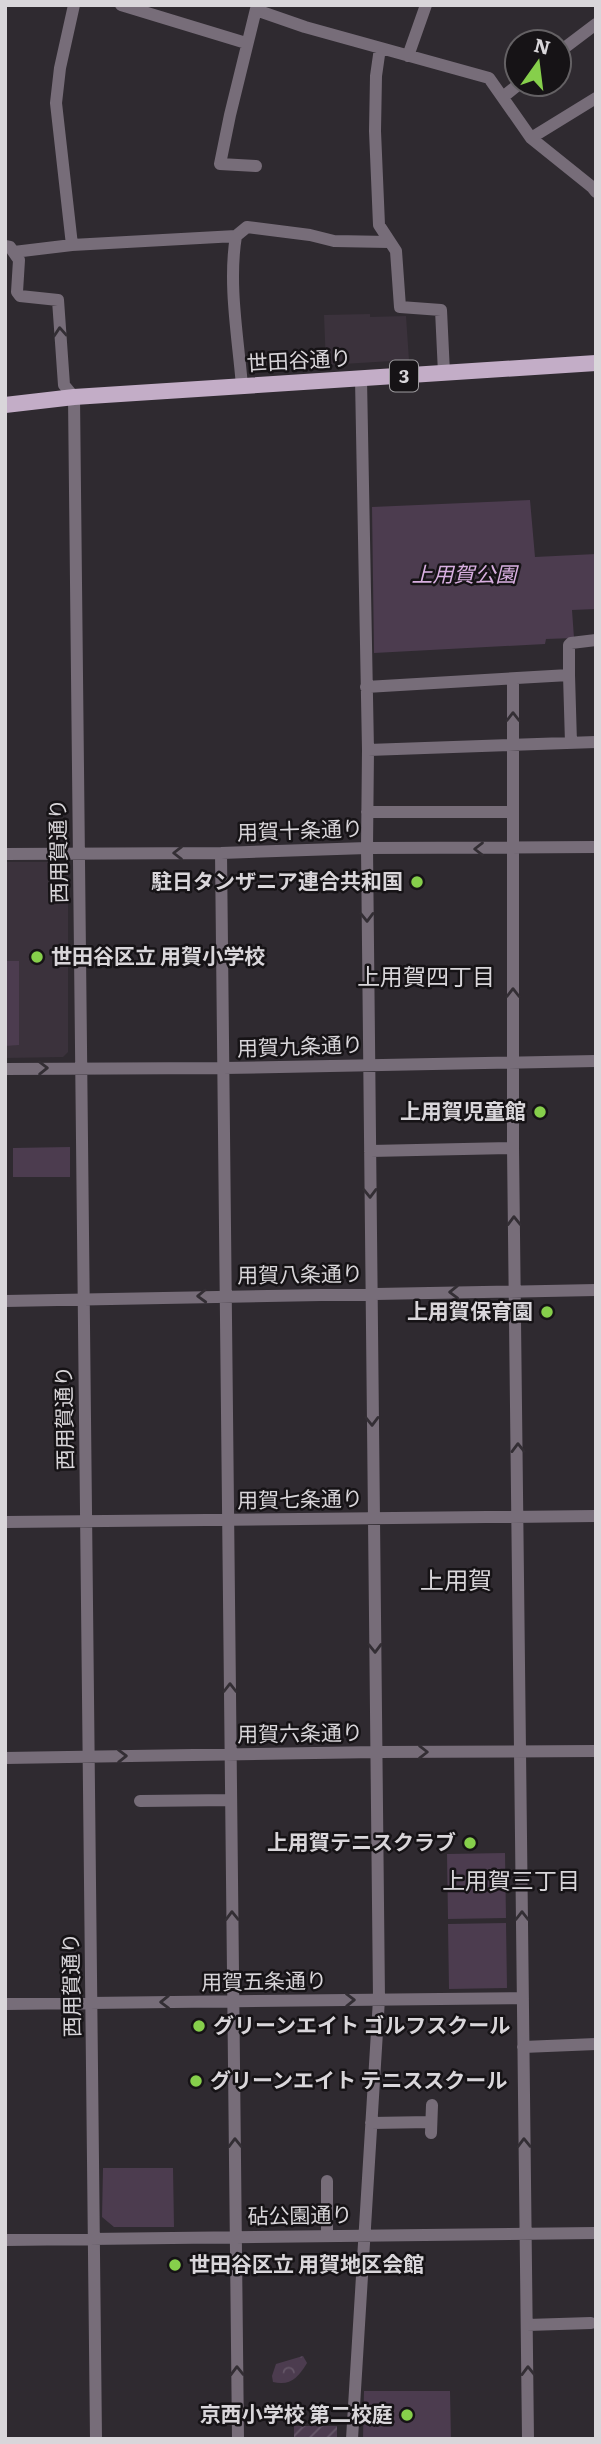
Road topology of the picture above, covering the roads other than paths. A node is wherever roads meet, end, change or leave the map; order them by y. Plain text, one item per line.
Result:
1 (74, 5) edge
2 (121, 5) edge
3 (426, 5) edge
4 (256, 8) edge
5 (596, 24) edge
6 (573, 41) edge
7 (246, 43) junction
8 (380, 48) junction
9 (408, 56) junction
10 (503, 97) edge
11 (504, 98) edge
12 (596, 98) edge
13 (531, 138) junction
14 (256, 166) dead end
15 (595, 188) edge
16 (236, 236) junction
17 (389, 242) junction
18 (72, 245) junction
19 (10, 249) edge
20 (596, 363) edge
21 (444, 373) junction
22 (361, 379) junction
23 (242, 386) junction
24 (74, 397) junction
25 (5, 405) edge
26 (596, 640) edge
27 (569, 675) junction
28 (513, 679) junction
29 (366, 687) junction
30 (596, 742) edge
31 (571, 743) junction
32 (513, 745) junction
33 (368, 750) junction
34 (367, 812) junction
35 (513, 812) junction
36 (596, 847) edge
37 (366, 848) junction
38 (512, 849) junction
39 (78, 853) junction
40 (220, 853) junction
41 (5, 854) edge
42 (596, 1061) edge
43 (514, 1062) junction
44 (369, 1064) junction
45 (80, 1068) junction
46 (223, 1068) junction
47 (5, 1069) edge
48 (513, 1148) junction
49 (370, 1151) junction
50 (516, 1290) junction
51 (596, 1290) edge
52 (371, 1294) junction
53 (226, 1295) junction
54 (83, 1300) junction
55 (5, 1301) edge
56 (596, 1516) edge
57 (519, 1517) junction
58 (373, 1518) junction
59 (229, 1520) junction
60 (86, 1521) junction
61 (5, 1522) edge
62 (596, 1751) edge
63 (376, 1752) junction
64 (521, 1752) junction
65 (230, 1754) junction
66 (88, 1756) junction
67 (5, 1758) edge
68 (231, 1800) junction
69 (140, 1801) dead end
70 (523, 1998) junction
71 (379, 1999) junction
72 (233, 2001) junction
73 (91, 2003) junction
74 (5, 2004) edge
75 (596, 2044) edge
76 (523, 2047) junction
77 (432, 2105) dead end
78 (371, 2123) junction
79 (327, 2181) dead end
80 (596, 2234) edge
81 (364, 2235) junction
82 (526, 2235) junction
83 (236, 2236) junction
84 (327, 2236) junction
85 (94, 2239) junction
86 (5, 2240) edge
87 (591, 2323) dead end
88 (527, 2325) junction
89 (96, 2439) edge
90 (238, 2439) edge
91 (352, 2439) edge
92 (528, 2439) edge

1 - 18 street
2 - 7 street
3 - 9 street
4 - 7 street
4 - 8 street
5 - 6 street
7 - 14 street
8 - 9 street
8 - 17 street
9 - 10 street
11 - 13 street
12 - 13 street
13 - 15 street
16 - 17 street
16 - 18 street
16 - 23 street
17 - 21 street
18 - 19 street
24 -> 19 street, 西用賀通り
20 - 21 main road, 世田谷通り / 3
21 - 22 main road, 世田谷通り / 3
22 - 23 main road, 世田谷通り / 3
22 - 29 street
23 - 24 main road, 世田谷通り / 3
24 - 25 main road, 世田谷通り / 3
24 - 39 street, 西用賀通り
26 - 27 street
27 - 28 street
27 - 31 street
28 - 29 street
32 -> 28 street
29 - 33 street
30 - 31 street
31 - 32 street
32 - 33 street
32 - 35 street
33 - 34 street
34 - 35 street
34 - 37 street
35 - 38 street
36 - 38 street, 用賀十条通り
38 -> 37 street, 用賀十条通り
37 - 40 street, 用賀十条通り
37 -> 44 street
43 -> 38 street
40 -> 39 street, 用賀十条通り
39 - 41 street, 用賀十条通り
39 - 45 street, 西用賀通り
40 - 46 street
42 - 43 street, 用賀九条通り
43 - 44 street, 用賀九条通り
43 - 48 street
44 - 46 street, 用賀九条通り
44 - 49 street
45 - 46 street, 用賀九条通り
47 -> 45 street, 用賀九条通り
45 - 54 street, 西用賀通り
46 - 53 street
48 - 49 street
50 -> 48 street
49 -> 52 street
50 - 51 street, 用賀八条通り
50 -> 52 street, 用賀八条通り
57 -> 50 street
52 - 53 street, 用賀八条通り
52 -> 58 street
53 -> 54 street, 用賀八条通り
53 - 59 street
54 - 55 street, 用賀八条通り
54 - 60 street, 西用賀通り
56 - 57 street, 用賀七条通り
57 - 58 street, 用賀七条通り
57 - 64 street
58 - 59 street, 用賀七条通り
58 -> 63 street
59 - 60 street, 用賀七条通り
65 -> 59 street
60 - 61 street, 用賀七条通り
60 - 66 street, 西用賀通り
62 - 64 street, 用賀六条通り
63 -> 64 street, 用賀六条通り
63 - 65 street, 用賀六条通り
63 - 71 street
70 -> 64 street
66 -> 65 street, 用賀六条通り
65 - 68 street
66 - 67 street, 用賀六条通り
66 - 73 street, 西用賀通り
68 - 69 street
72 -> 68 street
70 - 71 street, 用賀五条通り
70 - 76 street
72 -> 71 street, 用賀五条通り
71 - 78 street
72 -> 73 street, 用賀五条通り
83 -> 72 street
73 - 74 street, 用賀五条通り
73 - 85 street, 西用賀通り
75 - 76 street
82 -> 76 street
77 - 78 street
78 - 81 street
79 - 84 street
80 - 82 street, 砧公園通り
81 - 82 street, 砧公園通り
81 - 84 street, 砧公園通り
81 - 91 street
82 - 88 street
83 - 84 street, 砧公園通り
83 - 85 street, 砧公園通り
90 -> 83 street
85 - 86 street, 砧公園通り
85 - 89 street, 西用賀通り
87 - 88 street
92 -> 88 street

